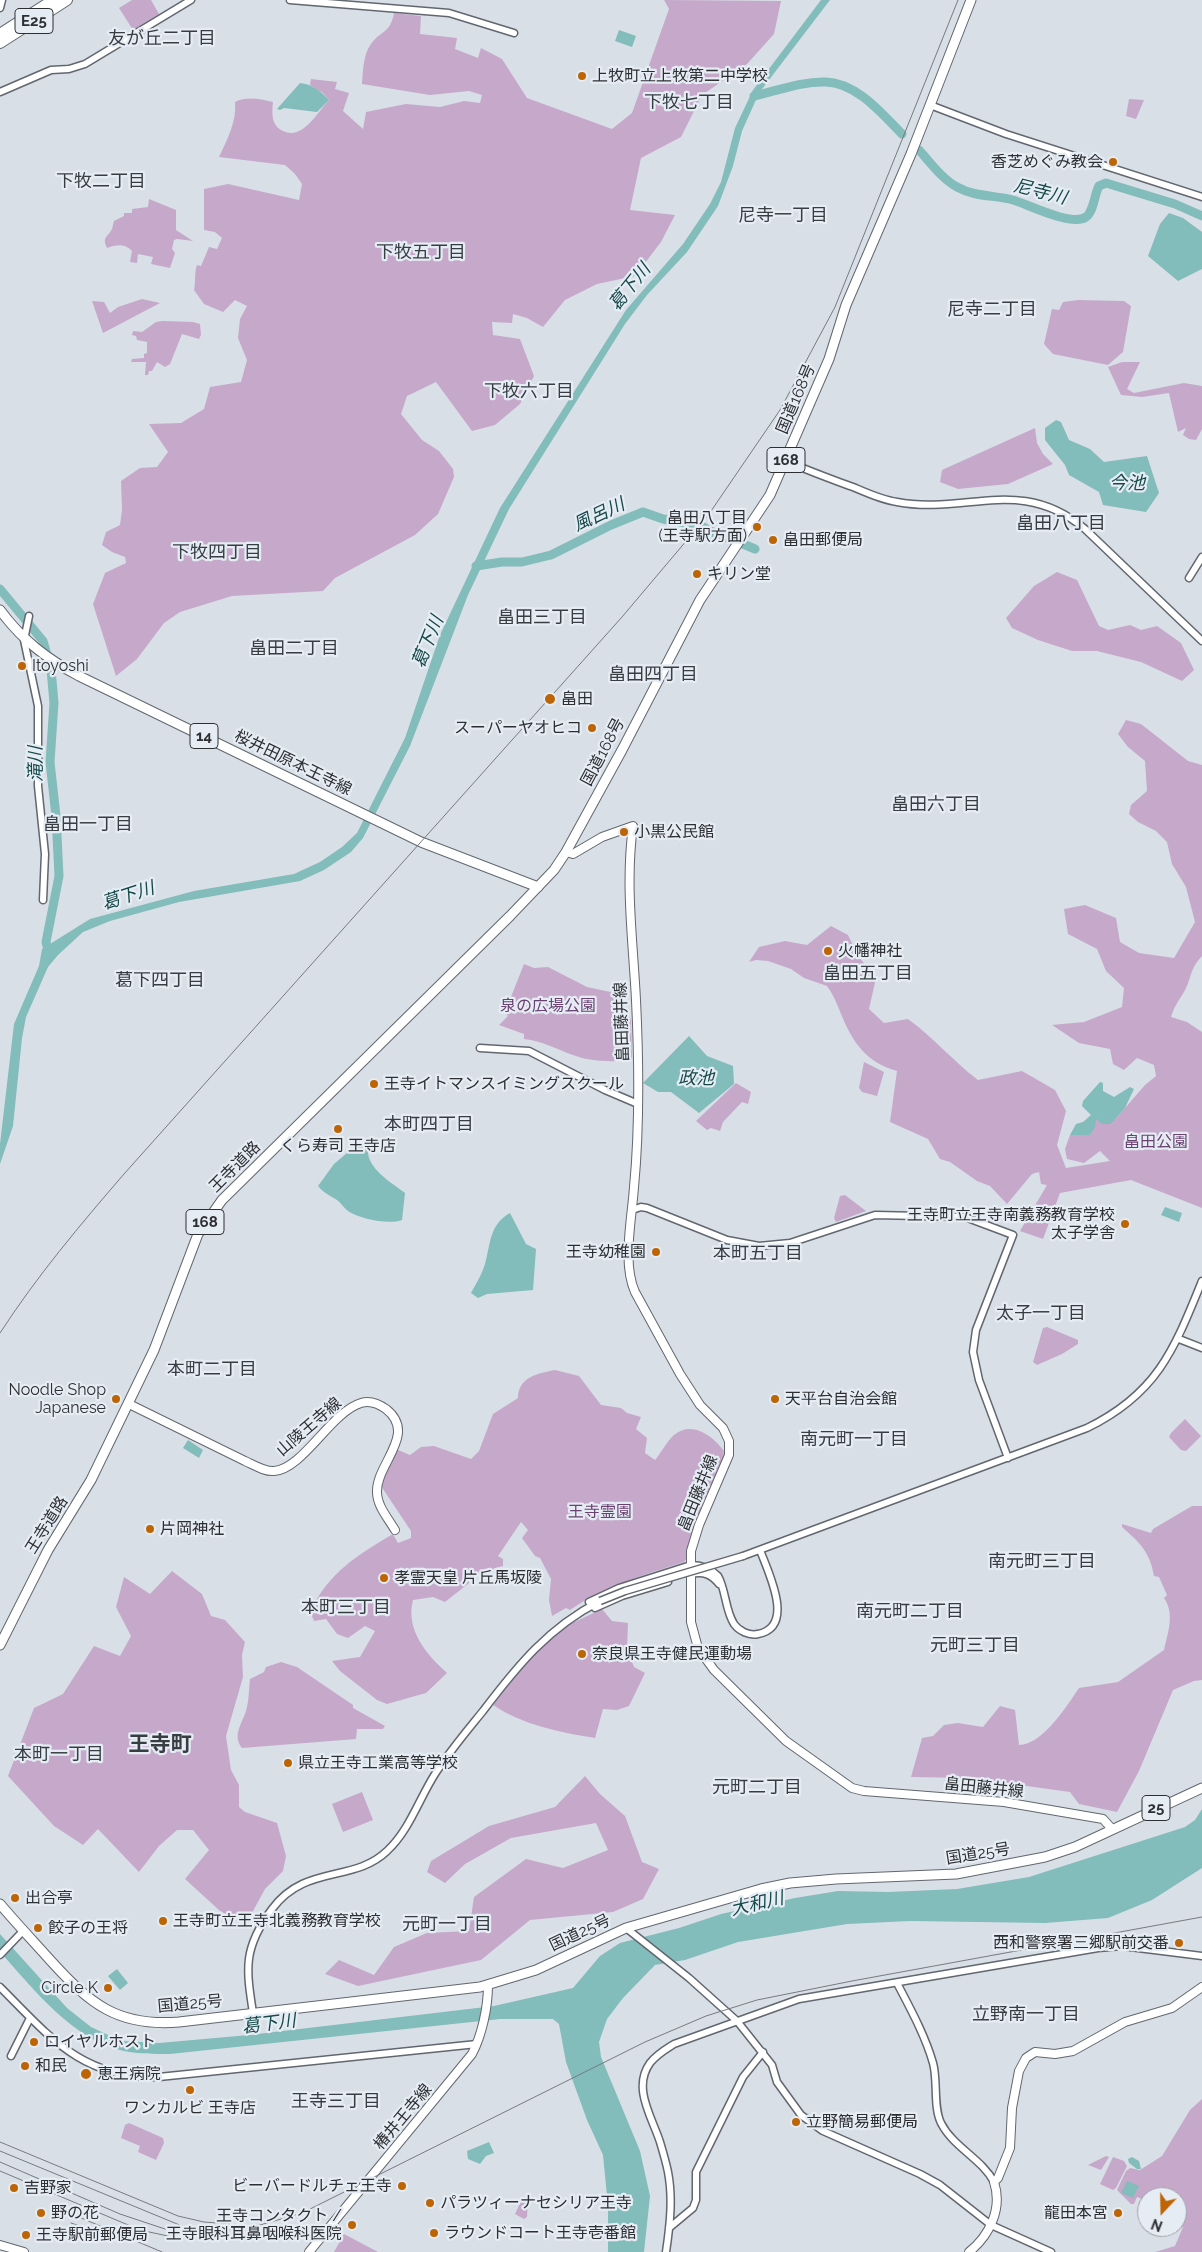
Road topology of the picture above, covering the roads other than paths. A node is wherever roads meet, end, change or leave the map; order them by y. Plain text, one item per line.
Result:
1 (2, 0) edge
2 (53, 0) edge
3 (67, 0) edge
4 (191, 0) edge
5 (290, 0) edge
6 (971, 0) edge
7 (0, 8) edge
8 (514, 33) dead end
9 (0, 34) edge
10 (0, 43) edge
11 (0, 92) edge
12 (930, 105) junction
13 (1202, 197) edge
14 (785, 461) junction
15 (1202, 557) edge
16 (1189, 578) dead end
17 (0, 610) edge
18 (29, 616) dead end
19 (24, 636) junction
20 (1202, 641) edge
21 (566, 852) junction
22 (538, 887) junction
23 (43, 900) dead end
24 (480, 1048) dead end
25 (638, 1104) junction
26 (632, 1210) junction
27 (1202, 1281) edge
28 (1179, 1339) junction
29 (1202, 1348) edge
30 (129, 1404) junction
31 (1008, 1458) junction
32 (395, 1530) dead end
33 (760, 1550) junction
34 (691, 1565) junction
35 (691, 1574) junction
36 (722, 1588) junction
37 (575, 1615) junction
38 (0, 1645) edge
39 (1202, 1788) edge
40 (1112, 1829) junction
41 (0, 1904) edge
42 (626, 1928) junction
43 (24, 1931) junction
44 (0, 1955) edge
45 (1202, 1956) edge
46 (897, 1983) junction
47 (488, 1985) junction
48 (0, 1987) edge
49 (1202, 1987) edge
50 (253, 2013) junction
51 (30, 2018) junction
52 (737, 2021) junction
53 (477, 2044) junction
54 (763, 2052) junction
55 (11, 2056) dead end
56 (994, 2182) junction
57 (991, 2225) junction
58 (669, 2228) junction
59 (0, 2245) edge
60 (24, 2252) edge
61 (309, 2252) edge
62 (666, 2252) edge
63 (968, 2252) edge
64 (1051, 2252) edge

1 - 7 street
2 - 9 highway, E25
3 - 10 highway, E25
4 - 11 street
5 - 8 street
6 - 12 main road, 国道168号 / 168
12 - 13 street
12 - 14 main road, 国道168号 / 168
14 - 20 street
14 - 21 main road, 国道168号 / 168
15 - 16 street
17 - 19 main road, 桜井田原本王寺線 / 14
18 - 19 street
19 - 22 main road, 桜井田原本王寺線 / 14
19 - 23 street
21 - 22 main road, 国道168号 / 168
21 - 25 main road, 畠田藤井線
22 - 30 main road, 王寺道路 / 168
24 - 25 street
25 - 26 main road, 畠田藤井線
26 - 31 street
26 - 34 main road, 畠田藤井線
27 - 28 street
28 - 29 street
28 - 31 street
30 - 32 main road, 山陵王寺線
30 - 38 main road, 王寺道路 / 168
31 - 33 street
33 - 36 street
33 - 37 street, bridge
34 - 35 main road, 畠田藤井線
34 - 36 street
34 - 37 street
35 - 36 street
35 - 37 street
35 - 40 main road, 畠田藤井線
37 - 50 street
39 - 40 main road, 国道25号 / 25
40 - 42 main road, 国道25号 / 25
41 - 43 main road, 国道25号 / 25
42 - 47 main road, 国道25号 / 25
42 - 52 street
43 - 44 street
43 - 50 main road, 国道25号 / 25
45 - 46 street
46 - 52 street
46 - 56 street
47 - 50 main road, 国道25号 / 25
47 - 53 main road, 椿井王寺線
48 - 51 street
49 - 56 main road
51 - 53 street
51 - 55 street
52 - 54 street
52 - 58 street
53 - 61 main road, 椿井王寺線
54 - 57 street
54 - 58 street
56 - 57 main road
57 - 63 main road
57 - 64 street
58 - 62 street
59 - 60 main road

